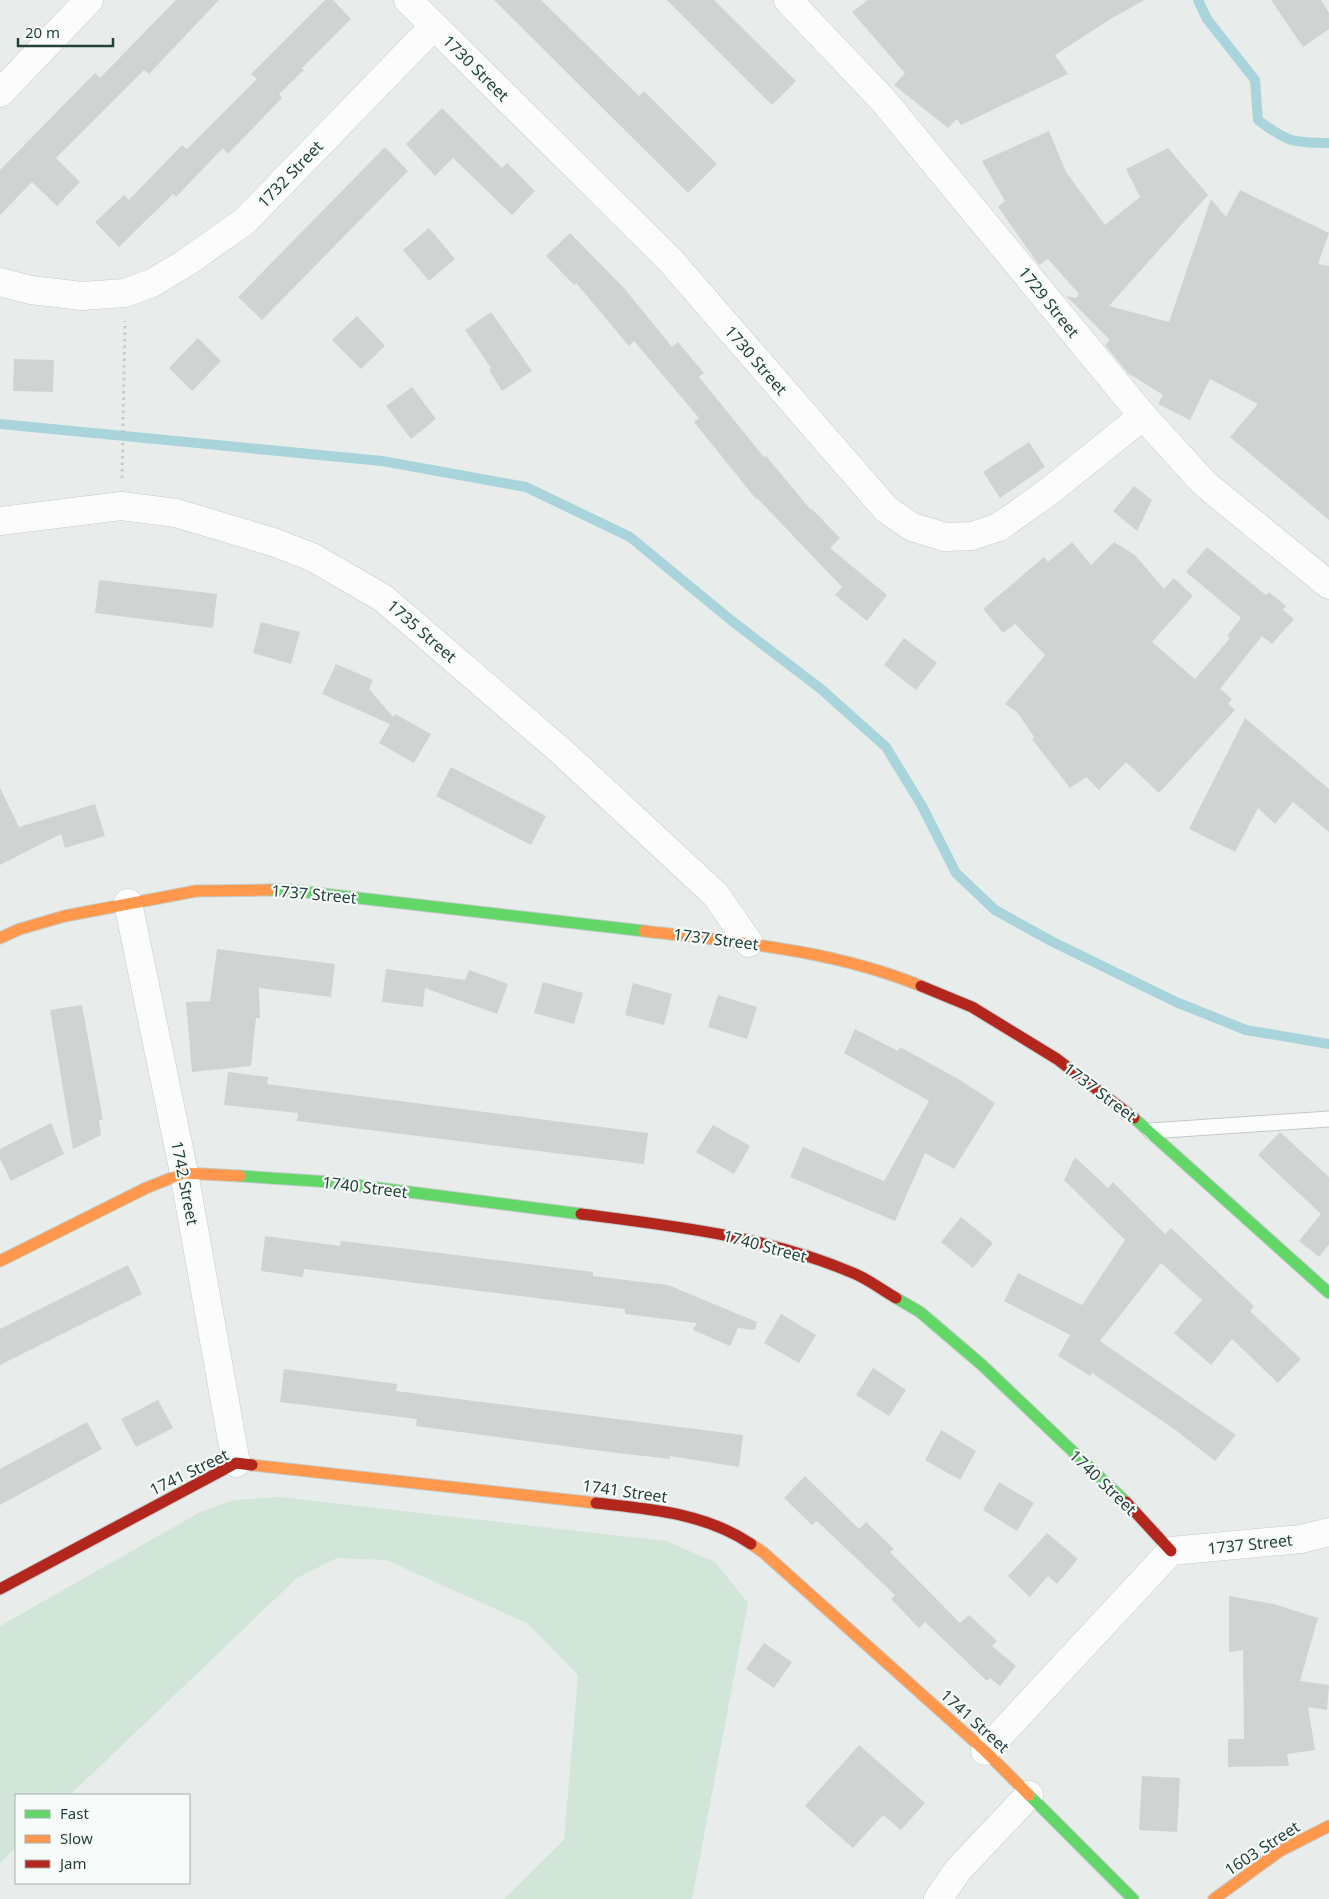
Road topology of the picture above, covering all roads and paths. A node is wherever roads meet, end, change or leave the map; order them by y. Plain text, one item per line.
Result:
1 (89, 0) edge
2 (408, 0) edge
3 (788, 0) edge
4 (434, 26) junction
5 (0, 92) edge
6 (0, 282) edge
7 (125, 293) junction
8 (1143, 416) junction
9 (121, 506) junction
10 (0, 521) edge
11 (1329, 585) edge
12 (128, 903) junction
13 (0, 938) edge
14 (749, 943) junction
15 (1329, 1119) edge
16 (1150, 1131) junction
17 (184, 1173) junction
18 (0, 1261) edge
19 (1329, 1293) edge
20 (236, 1463) junction
21 (1329, 1532) edge
22 (1171, 1551) junction
23 (0, 1589) edge
24 (985, 1751) junction
25 (1030, 1795) junction
26 (1329, 1826) edge
27 (938, 1899) edge
28 (1133, 1899) edge
29 (1214, 1899) edge

1 - 5 street
2 - 4 street, 1730 Street
3 - 8 street, 1729 Street
4 - 7 street, 1732 Street
4 - 8 street, 1730 Street
6 - 7 street, 1732 Street
7 - 9 path
8 - 11 street, 1729 Street
9 - 10 street, 1735 Street
9 - 14 street, 1735 Street
12 - 13 street, 1737 Street
12 - 14 street, 1737 Street
12 - 17 street, 1742 Street
14 - 16 street, 1737 Street
15 - 16 lane
16 - 19 street, 1737 Street
17 - 18 street, 1740 Street
17 - 20 street, 1742 Street
17 - 22 street, 1740 Street
20 - 23 street, 1741 Street
20 - 24 street, 1741 Street
21 - 22 street, 1737 Street
22 - 24 street
24 - 25 street, 1741 Street
25 - 27 street
25 - 28 street, 1741 Street
26 - 29 street, 1603 Street

